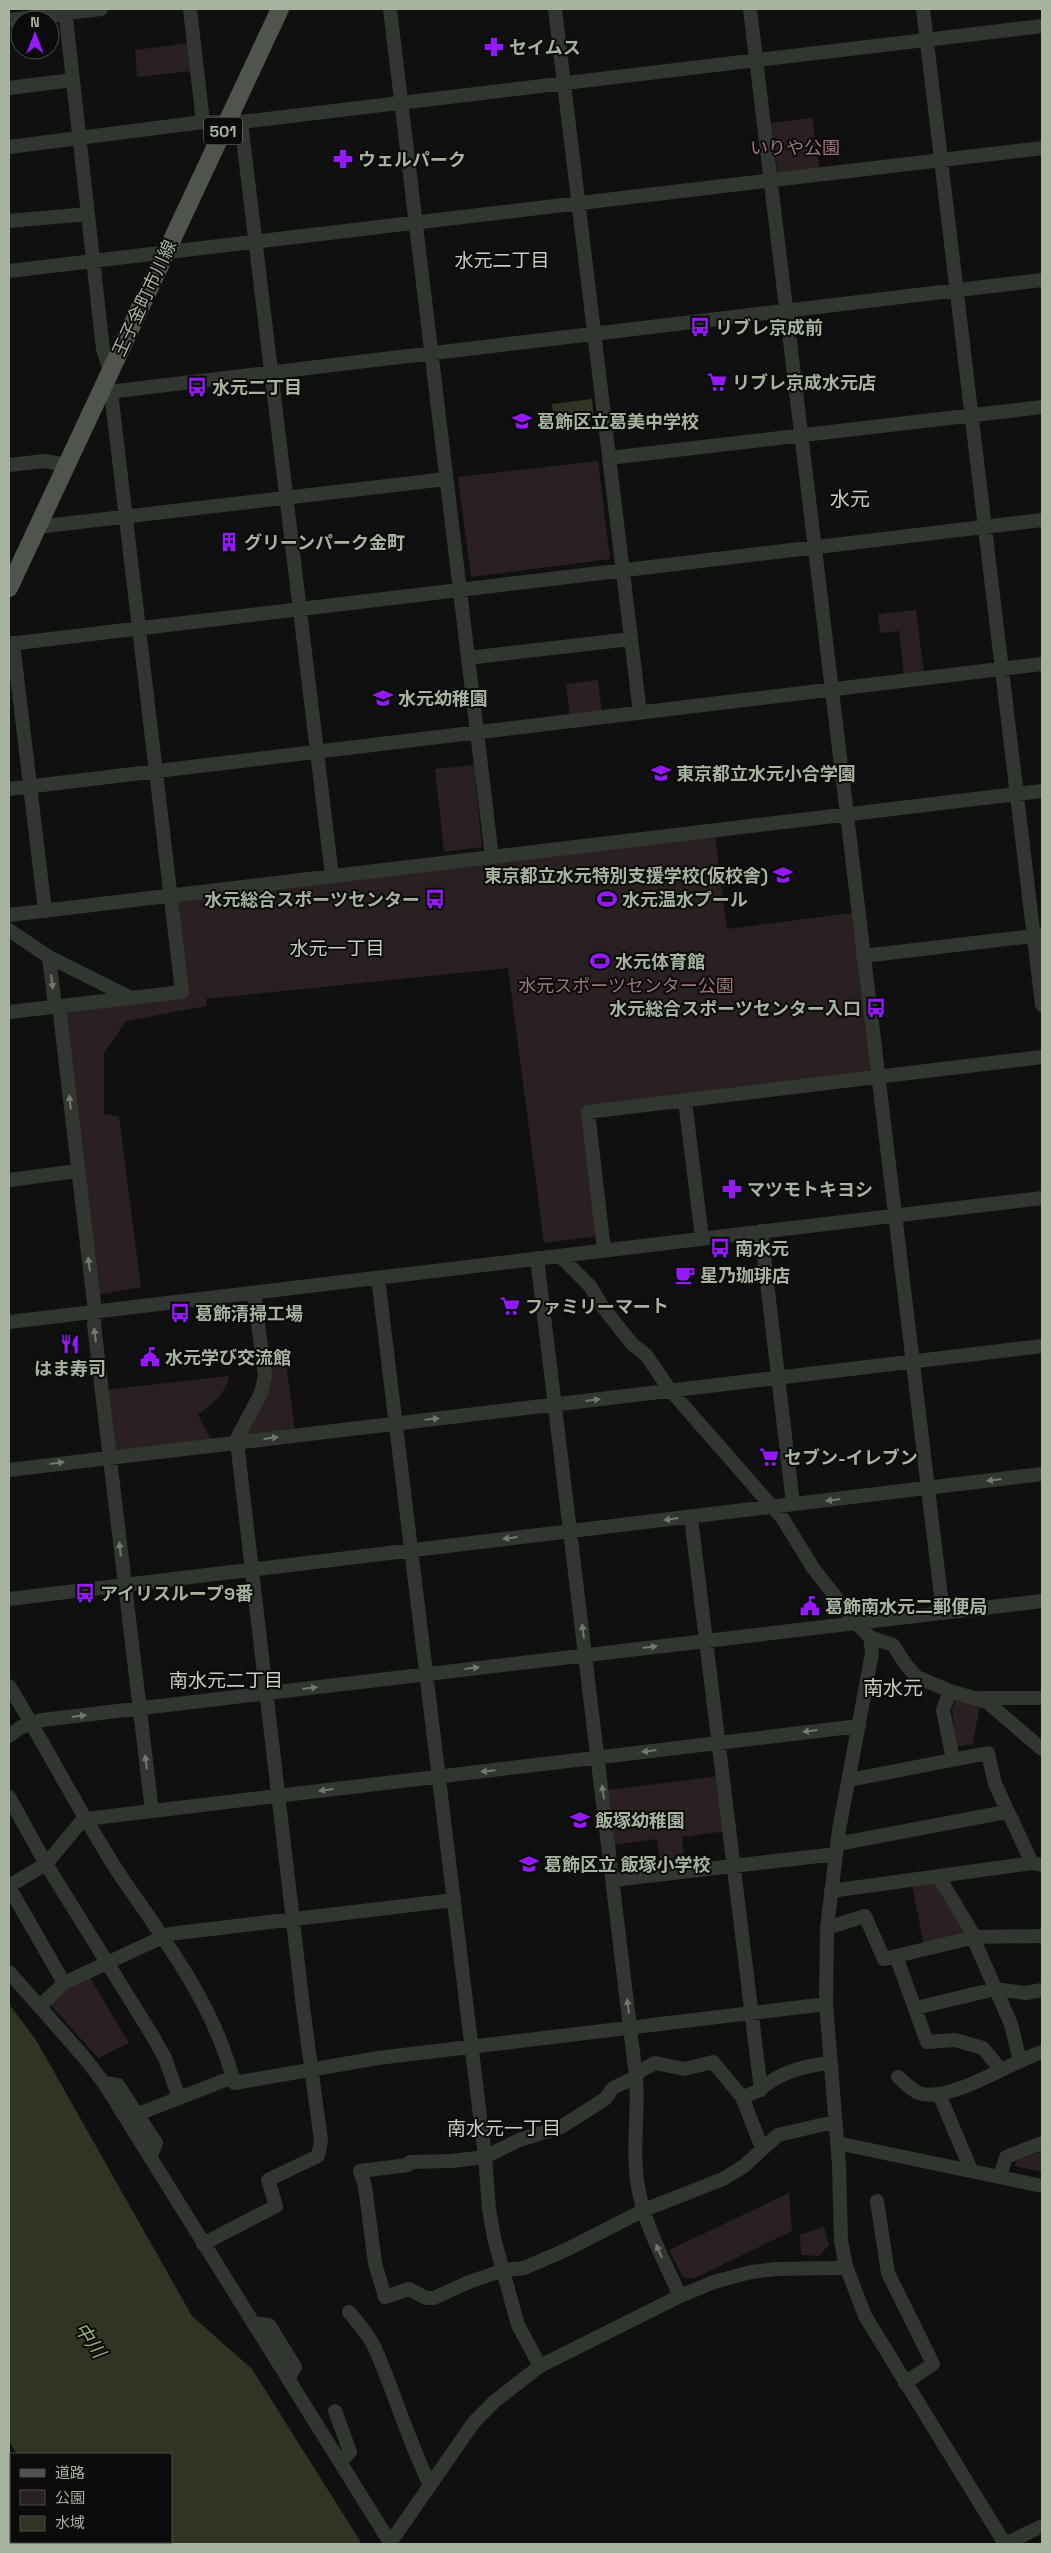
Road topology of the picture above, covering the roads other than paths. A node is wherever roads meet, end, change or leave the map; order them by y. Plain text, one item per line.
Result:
1 (101, 9) edge
2 (190, 9) edge
3 (280, 9) edge
4 (390, 9) edge
5 (555, 9) edge
6 (750, 9) edge
7 (923, 9) edge
8 (65, 11) edge
9 (9, 20) edge
10 (1042, 26) edge
11 (927, 39) junction
12 (756, 60) junction
13 (72, 80) junction
14 (563, 82) junction
15 (9, 88) edge
16 (402, 102) junction
17 (233, 120) junction
18 (203, 122) junction
19 (80, 138) junction
20 (9, 147) edge
21 (1042, 148) edge
22 (941, 161) junction
23 (770, 180) junction
24 (579, 204) junction
25 (88, 214) junction
26 (9, 221) edge
27 (416, 223) junction
28 (256, 242) junction
29 (165, 252) junction
30 (94, 260) junction
31 (9, 272) edge
32 (1042, 280) edge
33 (957, 290) junction
34 (785, 311) junction
35 (594, 334) junction
36 (432, 353) junction
37 (110, 371) junction
38 (271, 372) junction
39 (106, 390) junction
40 (1042, 407) edge
41 (972, 415) junction
42 (801, 436) junction
43 (609, 458) junction
44 (9, 465) edge
45 (66, 465) junction
46 (446, 478) junction
47 (286, 498) junction
48 (125, 517) junction
49 (1042, 520) edge
50 (37, 527) junction
51 (985, 527) junction
52 (815, 547) junction
53 (622, 570) junction
54 (10, 584) edge
55 (460, 591) junction
56 (299, 609) junction
57 (138, 628) junction
58 (630, 639) junction
59 (11, 643) edge
60 (468, 658) junction
61 (1042, 664) edge
62 (1003, 669) junction
63 (831, 689) junction
64 (640, 713) junction
65 (476, 732) junction
66 (316, 752) junction
67 (155, 771) junction
68 (31, 786) junction
69 (9, 789) edge
70 (1042, 791) edge
71 (1017, 794) junction
72 (846, 815) junction
73 (492, 857) junction
74 (332, 876) junction
75 (170, 896) junction
76 (45, 911) junction
77 (9, 915) edge
78 (9, 930) edge
79 (1038, 935) edge
80 (863, 956) junction
81 (49, 957) junction
82 (129, 997) junction
83 (1042, 1004) edge
84 (57, 1006) junction
85 (9, 1012) edge
86 (1042, 1057) edge
87 (878, 1077) junction
88 (686, 1100) junction
89 (78, 1171) junction
90 (9, 1180) edge
91 (1042, 1198) edge
92 (894, 1215) junction
93 (761, 1231) junction
94 (702, 1238) junction
95 (604, 1250) junction
96 (560, 1256) junction
97 (537, 1258) junction
98 (378, 1278) junction
99 (254, 1292) junction
100 (95, 1312) junction
101 (9, 1322) edge
102 (1042, 1346) edge
103 (914, 1361) junction
104 (778, 1377) junction
105 (670, 1390) junction
106 (555, 1405) junction
107 (396, 1422) junction
108 (236, 1442) junction
109 (110, 1457) junction
110 (9, 1470) edge
111 (1042, 1474) edge
112 (929, 1488) junction
113 (794, 1504) junction
114 (772, 1506) junction
115 (691, 1518) junction
116 (571, 1531) junction
117 (412, 1550) junction
118 (252, 1569) junction
119 (125, 1584) junction
120 (9, 1599) edge
121 (1042, 1601) edge
122 (943, 1613) junction
123 (856, 1623) junction
124 (870, 1637) junction
125 (707, 1640) junction
126 (585, 1655) junction
127 (427, 1674) junction
128 (9, 1686) edge
129 (950, 1691) junction
130 (267, 1694) junction
131 (974, 1698) junction
132 (1042, 1698) edge
133 (139, 1709) junction
134 (31, 1722) junction
135 (859, 1726) junction
136 (9, 1736) edge
137 (1036, 1739) edge
138 (719, 1742) junction
139 (1042, 1749) edge
140 (598, 1757) junction
141 (953, 1759) junction
142 (440, 1776) junction
143 (849, 1780) junction
144 (278, 1796) junction
145 (9, 1797) edge
146 (152, 1811) junction
147 (1006, 1812) junction
148 (85, 1818) junction
149 (836, 1849) junction
150 (46, 1864) junction
151 (1037, 1864) edge
152 (733, 1866) junction
153 (939, 1877) junction
154 (613, 1880) junction
155 (9, 1886) edge
156 (831, 1891) junction
157 (454, 1900) junction
158 (293, 1919) junction
159 (827, 1928) junction
160 (164, 1936) junction
161 (1042, 1936) edge
162 (974, 1937) junction
163 (896, 1956) junction
164 (107, 1963) junction
165 (9, 1972) edge
166 (64, 1983) junction
167 (995, 1989) junction
168 (1042, 1990) edge
169 (826, 2004) junction
170 (40, 2006) junction
171 (916, 2008) junction
172 (752, 2013) junction
173 (631, 2027) junction
174 (471, 2046) junction
175 (1042, 2052) edge
176 (1020, 2061) junction
177 (831, 2063) junction
178 (311, 2069) junction
179 (1001, 2070) junction
180 (636, 2076) junction
181 (898, 2076) dead end
182 (234, 2080) junction
183 (104, 2084) junction
184 (761, 2090) junction
185 (939, 2094) junction
186 (178, 2098) junction
187 (742, 2098) junction
188 (138, 2114) junction
189 (834, 2122) junction
190 (837, 2143) junction
191 (1042, 2143) edge
192 (762, 2148) junction
193 (485, 2157) junction
194 (150, 2158) junction
195 (971, 2170) junction
196 (1000, 2176) junction
197 (1042, 2186) edge
198 (877, 2201) dead end
199 (644, 2210) junction
200 (203, 2244) junction
201 (846, 2266) junction
202 (504, 2270) junction
203 (680, 2296) junction
204 (349, 2312) dead end
205 (540, 2366) junction
206 (906, 2383) junction
207 (335, 2411) dead end
208 (340, 2462) junction
209 (430, 2485) junction
210 (1042, 2526) edge
211 (390, 2544) edge
212 (1005, 2544) edge

1 - 8 street
2 - 18 street
3 - 17 main road, 王子金町市川線 / 501
4 - 16 street
5 - 14 street
6 - 12 street
7 - 11 street
8 - 9 street
8 - 13 street
10 - 11 street
11 - 12 street
11 - 22 street
12 - 14 street
12 - 23 street
13 - 15 street
13 - 19 street
14 - 16 street
14 - 24 street
16 - 17 street
16 - 27 street
17 - 18 street
17 - 28 street
17 - 29 main road, 王子金町市川線 / 501
18 - 19 street
19 - 20 street
19 - 25 street
21 - 22 street
22 - 23 street
22 - 33 street
23 - 24 street
23 - 34 street
24 - 27 street
24 - 35 street
25 - 26 street
25 - 30 street
27 - 28 street
27 - 36 street
28 - 29 street
28 - 38 street
29 - 30 street
29 - 37 main road, 王子金町市川線 / 501
30 - 31 street
30 - 37 street
32 - 33 street
33 - 34 street
33 - 41 street
34 - 35 street
34 - 42 street
35 - 36 street
35 - 43 street
36 - 38 street
36 - 46 street
37 - 39 main road, 王子金町市川線 / 501
38 - 39 street
38 - 47 street
39 - 45 main road, 王子金町市川線 / 501
39 - 48 street
40 - 41 street
41 - 42 street
41 - 51 street
42 - 43 street
42 - 52 street
43 - 53 street
44 - 45 street
45 - 50 main road, 王子金町市川線 / 501
46 - 47 street
46 - 55 street
47 - 48 street
47 - 56 street
48 - 50 street
48 - 57 street
49 - 51 street
50 - 54 main road, 王子金町市川線 / 501
51 - 52 street
51 - 62 street
52 - 53 street
52 - 63 street
53 - 55 street
53 - 58 street
55 - 56 street
55 - 60 street
56 - 57 street
56 - 66 street
57 - 59 street
57 - 67 street
58 - 60 street
58 - 64 street
59 - 68 street
60 - 65 street
61 - 62 street
62 - 63 street
62 - 71 street
63 - 64 street
63 - 72 street
64 - 65 street
65 - 66 street
65 - 73 street
66 - 67 street
66 - 74 street
67 - 68 street
67 - 75 street
68 - 69 street
68 - 76 street
70 - 71 street
71 - 72 street
71 - 79 street
72 - 73 street
72 - 80 street
73 - 74 street
74 - 75 street
75 - 76 street
75 - 82 street
76 - 77 street
78 - 81 street
79 - 80 street
79 - 83 street
80 - 87 street
81 - 82 street
81 -> 84 street
82 - 84 street
84 - 85 street
89 -> 84 street
86 - 87 street
87 - 88 street
87 - 92 street
88 - 94 street
88 - 95 street
89 - 90 street
100 -> 89 street
91 - 92 street
92 - 93 street
92 - 103 street
93 - 94 street
93 - 104 street
94 - 95 street
95 - 96 street
96 - 97 street
96 - 105 street
97 - 98 street
97 - 106 street
98 - 99 street
98 - 107 street
99 - 100 street
99 - 108 street
100 - 101 street
109 -> 100 street
102 - 103 street
103 - 104 street
103 - 112 street
104 - 105 street
104 - 113 street
106 -> 105 street
105 - 114 street
107 -> 106 street
106 - 116 street
108 -> 107 street
107 - 117 street
108 - 109 street
108 - 118 street
110 -> 109 street
119 -> 109 street
111 -> 112 street
112 -> 113 street
112 - 122 street
113 - 114 street
114 - 115 street
114 - 123 street
115 -> 116 street
115 - 125 street
116 -> 117 street
126 -> 116 street
117 - 118 street
117 - 127 street
118 - 119 street
118 - 130 street
119 - 120 street
119 - 133 street
121 - 122 street
122 - 123 street
123 - 124 street
123 - 125 street
124 - 129 street
124 - 135 street
126 -> 125 street
125 - 138 street
127 -> 126 street
126 - 140 street
130 -> 127 street
127 - 142 street
128 - 134 street
129 - 131 street
129 - 141 street
130 - 133 street
130 - 144 street
131 - 132 street
131 - 137 street
134 -> 133 street
146 -> 133 street
134 - 136 street
134 - 148 street
135 -> 138 street
135 - 143 street
137 - 139 street
138 -> 140 street
138 - 152 street
140 -> 142 street
154 -> 140 street
141 - 143 street
141 - 147 street
142 -> 144 street
142 - 157 street
143 - 149 street
144 - 146 street
144 - 158 street
145 - 150 street
146 - 148 street
147 - 149 street
147 - 151 street
148 - 150 street
148 - 160 street
149 - 152 street
149 - 156 street
150 - 155 street
150 - 164 street
151 - 153 street
152 - 154 street
152 - 172 street
153 - 156 street
153 - 162 street
173 -> 154 street
155 - 166 street
156 - 159 street
157 - 158 street
157 - 174 street
158 - 160 street
158 - 178 street
159 - 163 street
159 - 169 street
160 - 164 street
160 - 182 street
161 - 162 street
162 - 163 street
162 - 167 street
163 - 171 street
164 - 166 street
164 - 186 street
165 - 170 street
166 - 170 street
167 - 168 street
167 - 171 street
167 - 176 street
169 - 172 street
169 - 177 street
170 - 183 street
171 - 179 street
172 - 173 street
172 - 184 street
173 - 174 street
173 - 180 street
174 - 178 street
174 - 193 street
175 - 176 street
176 - 179 street
177 - 184 street
177 - 189 street
178 - 182 street
178 - 200 street
179 - 185 street
180 - 187 street
180 - 193 street
180 - 199 street
181 - 185 street
182 - 186 street
183 - 188 street
183 - 194 street
184 - 187 street
185 - 195 street
186 - 188 street
187 - 192 street
188 - 194 street
189 - 190 street
189 - 192 street
190 - 195 street
190 - 201 street
191 - 196 street
192 - 199 street
193 - 202 street
193 - 202 street
194 - 200 street
195 - 196 street
196 - 197 street
198 - 206 street
199 - 202 street
203 -> 199 street
200 - 208 street
201 - 203 street
201 - 206 street
202 - 205 street
203 - 205 street
204 - 209 street
205 - 209 street
206 - 212 street
207 - 208 street
208 - 211 street
209 - 211 street
210 - 212 street

